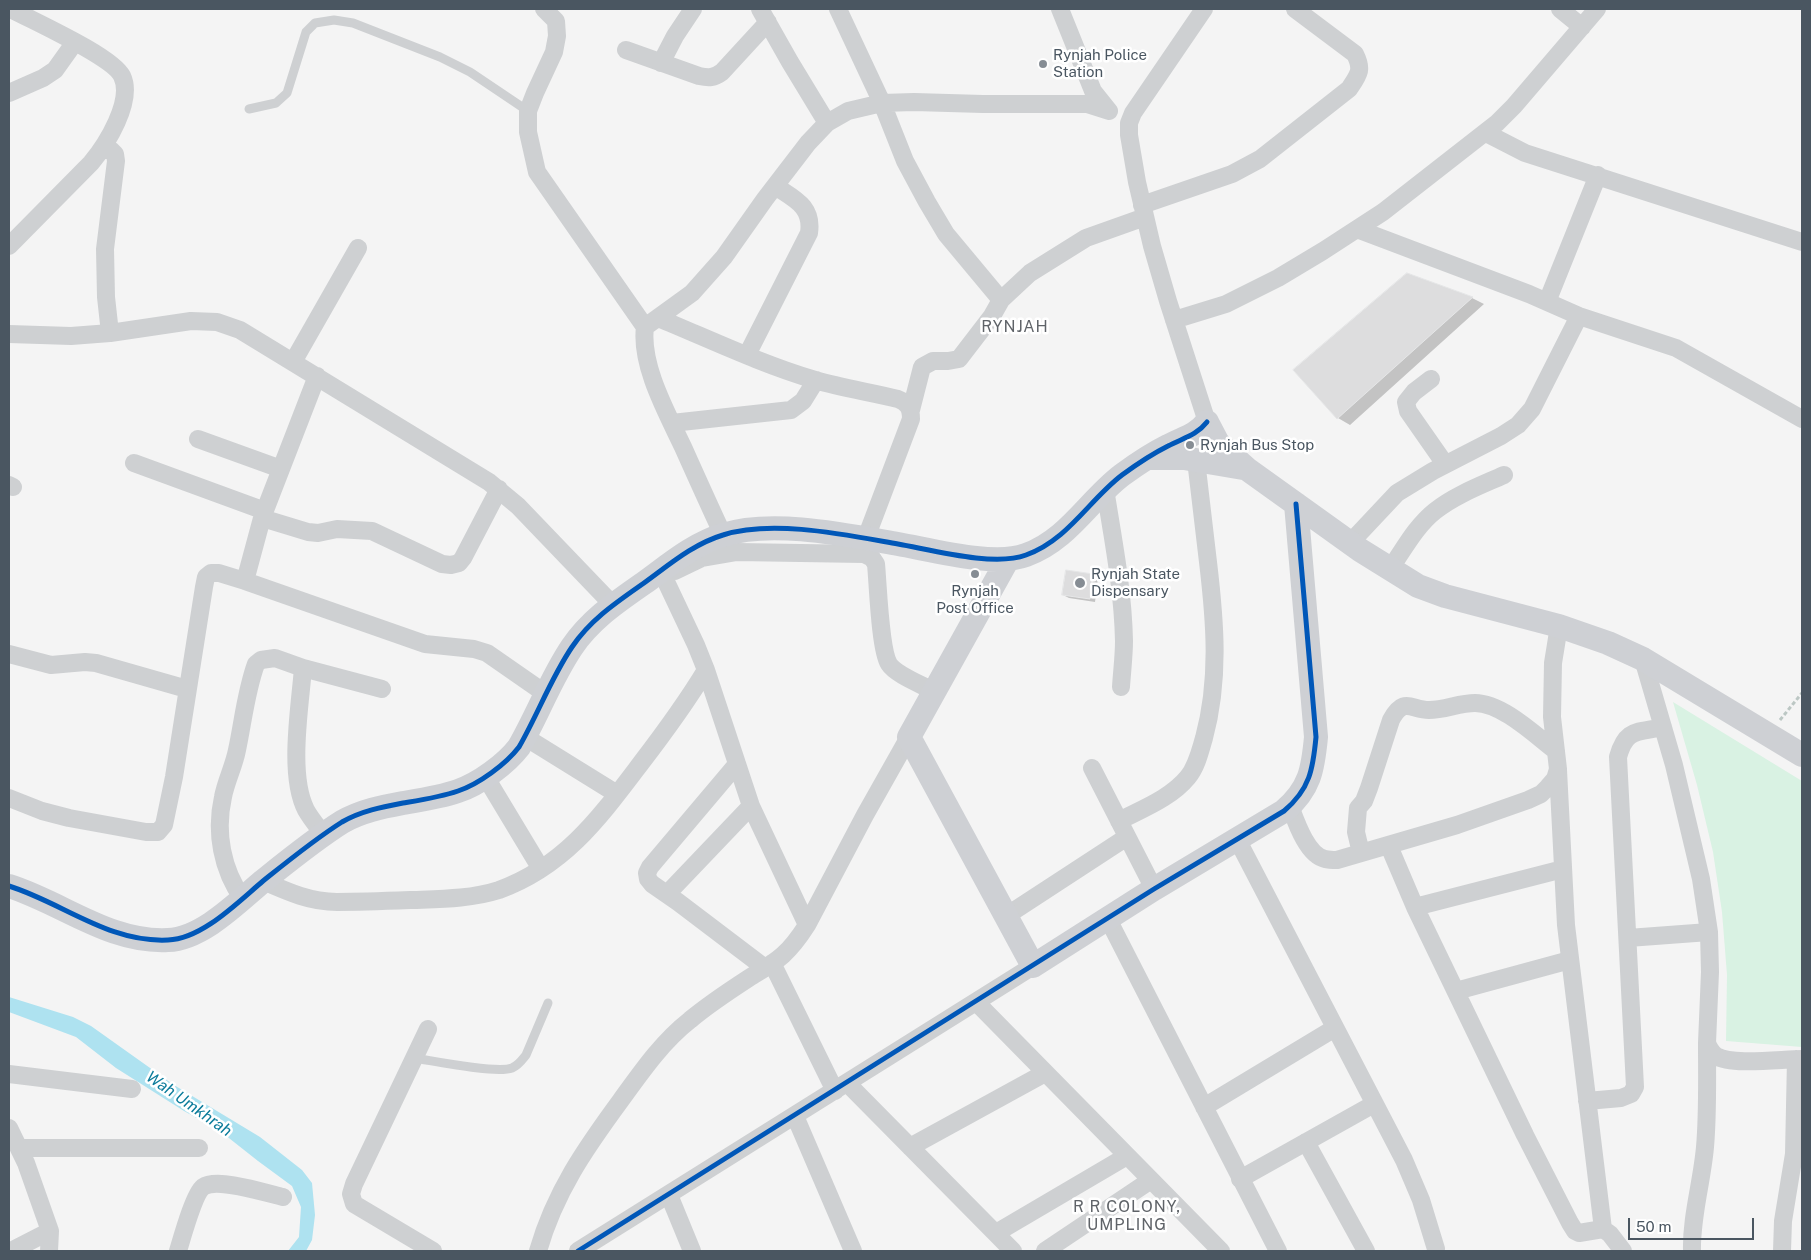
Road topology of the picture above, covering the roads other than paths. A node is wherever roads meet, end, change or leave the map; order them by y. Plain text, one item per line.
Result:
1 (11, 9) edge
2 (544, 9) edge
3 (694, 9) edge
4 (838, 9) edge
5 (1060, 9) edge
6 (1204, 9) edge
7 (1295, 9) edge
8 (1560, 9) edge
9 (1597, 9) edge
10 (764, 15) edge
11 (1582, 27) junction
12 (75, 42) junction
13 (626, 50) dead end
14 (661, 63) junction
15 (9, 93) edge
16 (882, 103) junction
17 (249, 109) dead end
18 (528, 111) junction
19 (1109, 111) junction
20 (1130, 119) junction
21 (827, 123) junction
22 (1486, 133) junction
23 (101, 150) junction
24 (1598, 175) junction
25 (775, 186) junction
26 (1144, 211) junction
27 (1357, 229) junction
28 (1802, 242) edge
29 (9, 246) edge
30 (358, 248) dead end
31 (1002, 300) junction
32 (1547, 302) junction
33 (1580, 316) junction
34 (1174, 320) junction
35 (651, 322) junction
36 (110, 333) junction
37 (9, 334) edge
38 (747, 355) junction
39 (293, 362) junction
40 (317, 376) junction
41 (1431, 379) dead end
42 (816, 380) junction
43 (911, 410) junction
44 (1802, 419) edge
45 (1207, 422) junction
46 (672, 423) junction
47 (198, 439) dead end
48 (1146, 458) junction
49 (1196, 460) junction
50 (134, 463) dead end
51 (1446, 464) junction
52 (281, 468) junction
53 (1247, 469) junction
54 (1504, 474) dead end
55 (499, 489) junction
56 (1105, 489) junction
57 (1296, 504) junction
58 (263, 514) junction
59 (723, 535) junction
60 (866, 538) junction
61 (1350, 543) junction
62 (1008, 559) junction
63 (1390, 569) junction
64 (663, 574) junction
65 (245, 581) junction
66 (613, 605) junction
67 (1559, 626) junction
68 (9, 654) edge
69 (1643, 659) junction
70 (303, 668) junction
71 (706, 670) junction
72 (1122, 687) dead end
73 (188, 689) junction
74 (382, 689) dead end
75 (935, 692) junction
76 (546, 694) junction
77 (1663, 727) junction
78 (525, 737) junction
79 (909, 737) junction
80 (1556, 751) junction
81 (1802, 755) edge
82 (737, 764) junction
83 (1092, 768) dead end
84 (1558, 769) junction
85 (486, 776) junction
86 (617, 794) junction
87 (9, 798) edge
88 (752, 806) junction
89 (1290, 806) junction
90 (1123, 829) junction
91 (324, 835) junction
92 (1237, 839) junction
93 (1389, 846) junction
94 (1361, 853) junction
95 (541, 869) junction
96 (1563, 869) junction
97 (263, 881) junction
98 (9, 886) edge
99 (1154, 890) junction
100 (667, 894) junction
101 (243, 899) junction
102 (1415, 907) junction
103 (1006, 916) junction
104 (1108, 919) junction
105 (807, 925) junction
106 (1709, 932) junction
107 (1628, 938) junction
108 (1570, 960) junction
109 (768, 965) junction
110 (1033, 966) junction
111 (1456, 991) junction
112 (976, 1002) junction
113 (548, 1003) dead end
114 (1335, 1028) junction
115 (428, 1029) dead end
116 (1707, 1043) junction
117 (414, 1058) junction
118 (1799, 1059) edge
119 (1045, 1073) junction
120 (9, 1074) edge
121 (841, 1087) junction
122 (132, 1088) dead end
123 (1587, 1101) junction
124 (1374, 1104) junction
125 (1204, 1107) junction
126 (795, 1116) junction
127 (9, 1128) edge
128 (1306, 1142) junction
129 (910, 1147) junction
130 (19, 1148) junction
131 (199, 1148) dead end
132 (1127, 1156) junction
133 (1240, 1179) junction
134 (1151, 1180) junction
135 (668, 1195) junction
136 (283, 1197) dead end
137 (1794, 1200) edge
138 (1603, 1229) junction
139 (50, 1231) junction
140 (996, 1234) junction
141 (1436, 1249) dead end
142 (11, 1251) edge
143 (49, 1251) edge
144 (178, 1251) edge
145 (432, 1251) edge
146 (538, 1251) edge
147 (578, 1251) edge
148 (692, 1251) edge
149 (853, 1251) edge
150 (1013, 1251) edge
151 (1046, 1251) edge
152 (1221, 1251) edge
153 (1278, 1251) edge
154 (1366, 1251) edge
155 (1623, 1251) edge
156 (1692, 1251) edge
157 (1782, 1251) edge

1 - 12 street
2 - 18 street
3 - 14 street
4 - 16 street
5 - 19 street
6 - 20 street
7 - 26 street
8 - 11 street
9 - 11 street
10 - 14 street
10 - 21 street
11 - 22 street
12 - 15 street
12 - 23 street
13 - 14 street
16 - 19 street
16 - 21 street
16 - 31 street
17 - 18 lane
18 - 35 street
19 - 20 street
20 - 26 street
21 - 25 street
22 - 24 street
22 - 27 street
23 - 29 street
23 - 36 street
24 - 28 street
24 - 32 street
25 - 35 street
25 - 38 street
26 - 31 street
26 - 34 street
27 - 32 street
27 - 34 street
30 - 39 street
31 - 43 street
32 - 33 street
33 - 44 street
33 - 51 street
34 - 45 street
35 - 38 street
35 - 46 street
36 - 37 street
36 - 39 street
38 - 42 street
39 - 40 street
40 - 52 street
40 - 55 street
41 - 51 street
42 - 43 street
42 - 46 street
43 - 60 street
45 - 48 street
45 - 53 street
46 - 59 street
47 - 52 street
48 - 49 street
48 - 56 street
49 - 53 street
49 - 90 street
50 - 58 street
51 - 61 street
52 - 58 street
53 - 57 street
54 - 63 street
55 - 58 street
55 - 66 street
56 - 62 street
56 - 72 street
57 - 61 street
57 - 89 street
58 - 65 street
59 - 60 street
59 - 64 street
60 - 62 street
61 - 63 street
62 - 75 street
63 - 67 street
64 - 66 street
64 - 71 street
64 - 75 street
65 - 73 street
65 - 76 street
66 - 76 street
67 - 69 street
67 - 80 street
68 - 73 street
69 - 77 street
69 - 81 street
70 - 74 street
70 - 91 street
70 - 101 street
71 - 82 street
71 - 86 street
73 - 87 street
75 - 79 street
76 - 78 street
77 - 106 street
77 - 107 street
78 - 85 street
78 - 86 street
79 - 103 street
79 - 105 street
80 - 84 street
80 - 94 street
82 - 88 street
82 - 100 street
83 - 90 street
84 - 93 street
84 - 96 street
85 - 91 street
85 - 95 street
86 - 95 street
88 - 100 street
88 - 105 street
89 - 92 street
89 - 94 street
90 - 99 street
90 - 103 street
91 - 97 street
92 - 99 street
92 - 114 street
93 - 94 street
93 - 102 street
95 - 97 street
96 - 102 street
96 - 108 street
97 - 101 street
98 - 101 street
99 - 104 street
100 - 109 street
102 - 111 street
103 - 110 street
104 - 110 street
104 - 125 street
105 - 109 street
106 - 107 street
106 - 116 street
107 - 123 street
108 - 111 street
108 - 123 street
109 - 121 street
109 - 146 street
110 - 112 street
111 - 138 street
112 - 119 street
112 - 121 street
113 - 117 lane
114 - 124 street
114 - 125 street
115 - 117 street
116 - 118 street
116 - 156 street
117 - 145 street
118 - 137 street
119 - 129 street
119 - 132 street
120 - 122 street
121 - 126 street
121 - 129 street
123 - 138 street
124 - 128 street
124 - 141 street
125 - 133 street
126 - 135 street
126 - 149 street
127 - 130 street
128 - 133 street
128 - 154 street
129 - 140 street
130 - 131 street
130 - 139 street
132 - 134 street
132 - 140 street
133 - 153 street
134 - 151 street
134 - 152 street
135 - 147 street
135 - 148 street
136 - 144 street
137 - 157 street
138 - 155 street
139 - 142 street
139 - 143 street
140 - 150 street

